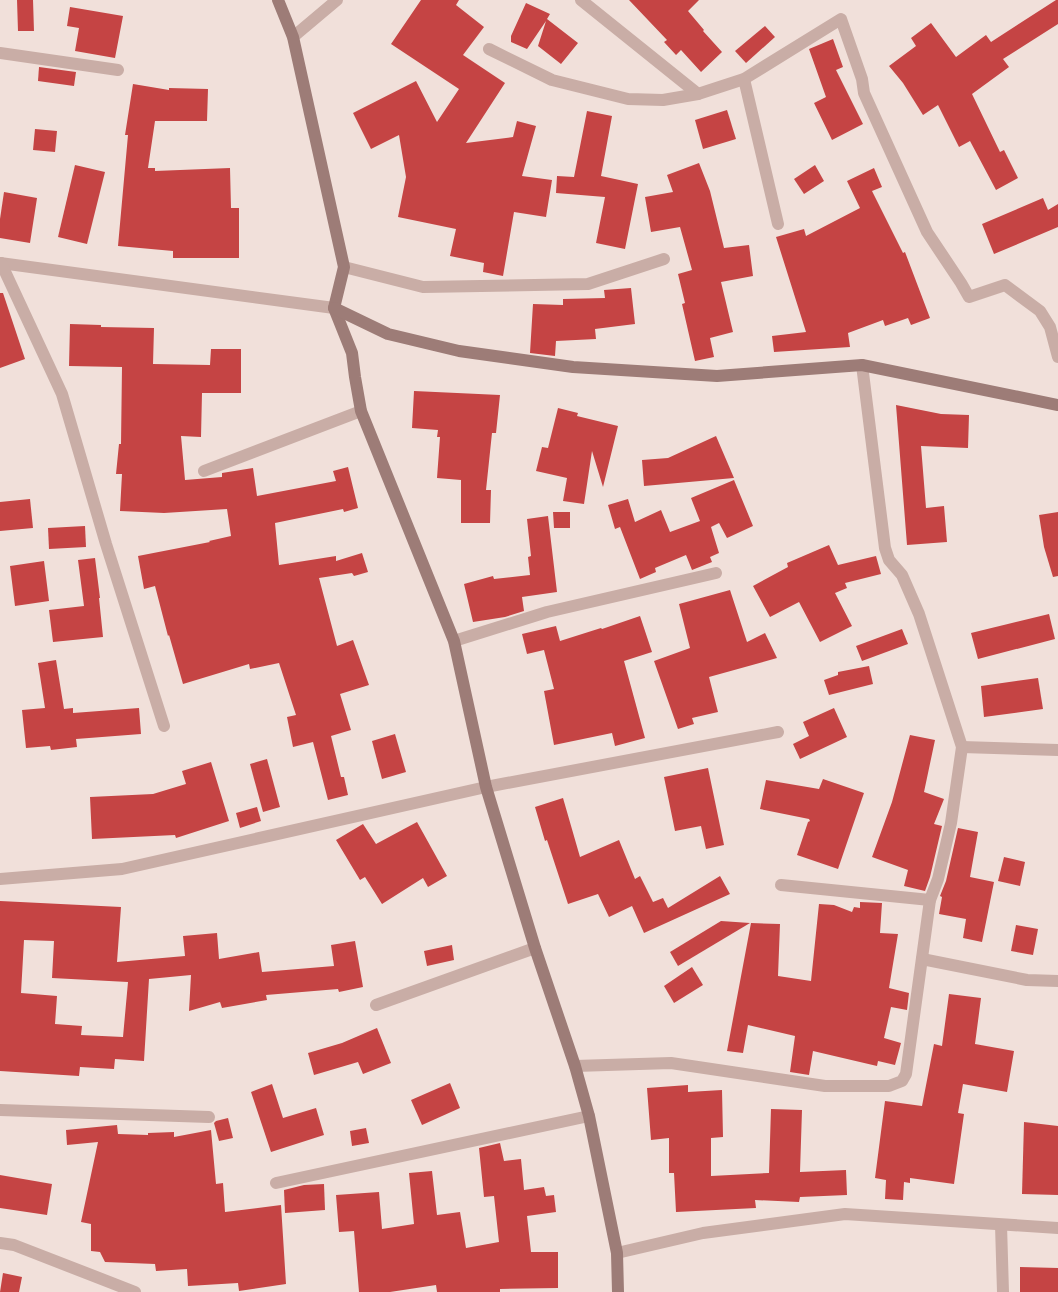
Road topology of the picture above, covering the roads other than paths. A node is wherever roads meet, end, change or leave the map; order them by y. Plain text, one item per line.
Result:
1 (278, 0) edge
2 (337, 0) edge
3 (581, 0) edge
4 (293, 37) junction
5 (488, 50) dead end
6 (0, 53) edge
7 (118, 70) dead end
8 (744, 79) junction
9 (698, 94) junction
10 (778, 224) dead end
11 (664, 259) dead end
12 (0, 263) edge
13 (344, 268) junction
14 (334, 308) junction
15 (1058, 357) edge
16 (862, 365) junction
17 (1058, 405) edge
18 (361, 411) junction
19 (204, 471) dead end
20 (716, 573) dead end
21 (454, 641) junction
22 (164, 726) dead end
23 (778, 732) dead end
24 (962, 747) junction
25 (1058, 750) edge
26 (486, 787) junction
27 (0, 879) edge
28 (780, 885) dead end
29 (930, 900) junction
30 (535, 948) junction
31 (922, 959) junction
32 (1058, 981) edge
33 (376, 1004) dead end
34 (575, 1066) junction
35 (0, 1110) edge
36 (589, 1116) junction
37 (209, 1117) dead end
38 (276, 1183) dead end
39 (1001, 1225) junction
40 (1058, 1228) edge
41 (0, 1243) edge
42 (617, 1253) junction
43 (135, 1292) edge
44 (618, 1292) edge
45 (1003, 1292) edge

1 - 4 street
2 - 4 street
3 - 9 street
4 - 13 street
5 - 9 street
6 - 7 street
8 - 9 street
8 - 10 street
8 - 15 street
11 - 13 street
12 - 14 street
12 - 22 street
13 - 14 street
14 - 16 street
14 - 18 street
16 - 17 street
16 - 24 street
18 - 19 street
18 - 21 street
20 - 21 street
21 - 26 street
23 - 26 street
24 - 25 street
24 - 29 street
26 - 27 street
26 - 30 street
28 - 29 street
29 - 31 street
30 - 33 street
30 - 34 street
31 - 32 street
31 - 34 street
34 - 36 street
35 - 37 street
36 - 38 street
36 - 42 street
39 - 40 street
39 - 42 street
39 - 45 street
41 - 43 street
42 - 44 street

